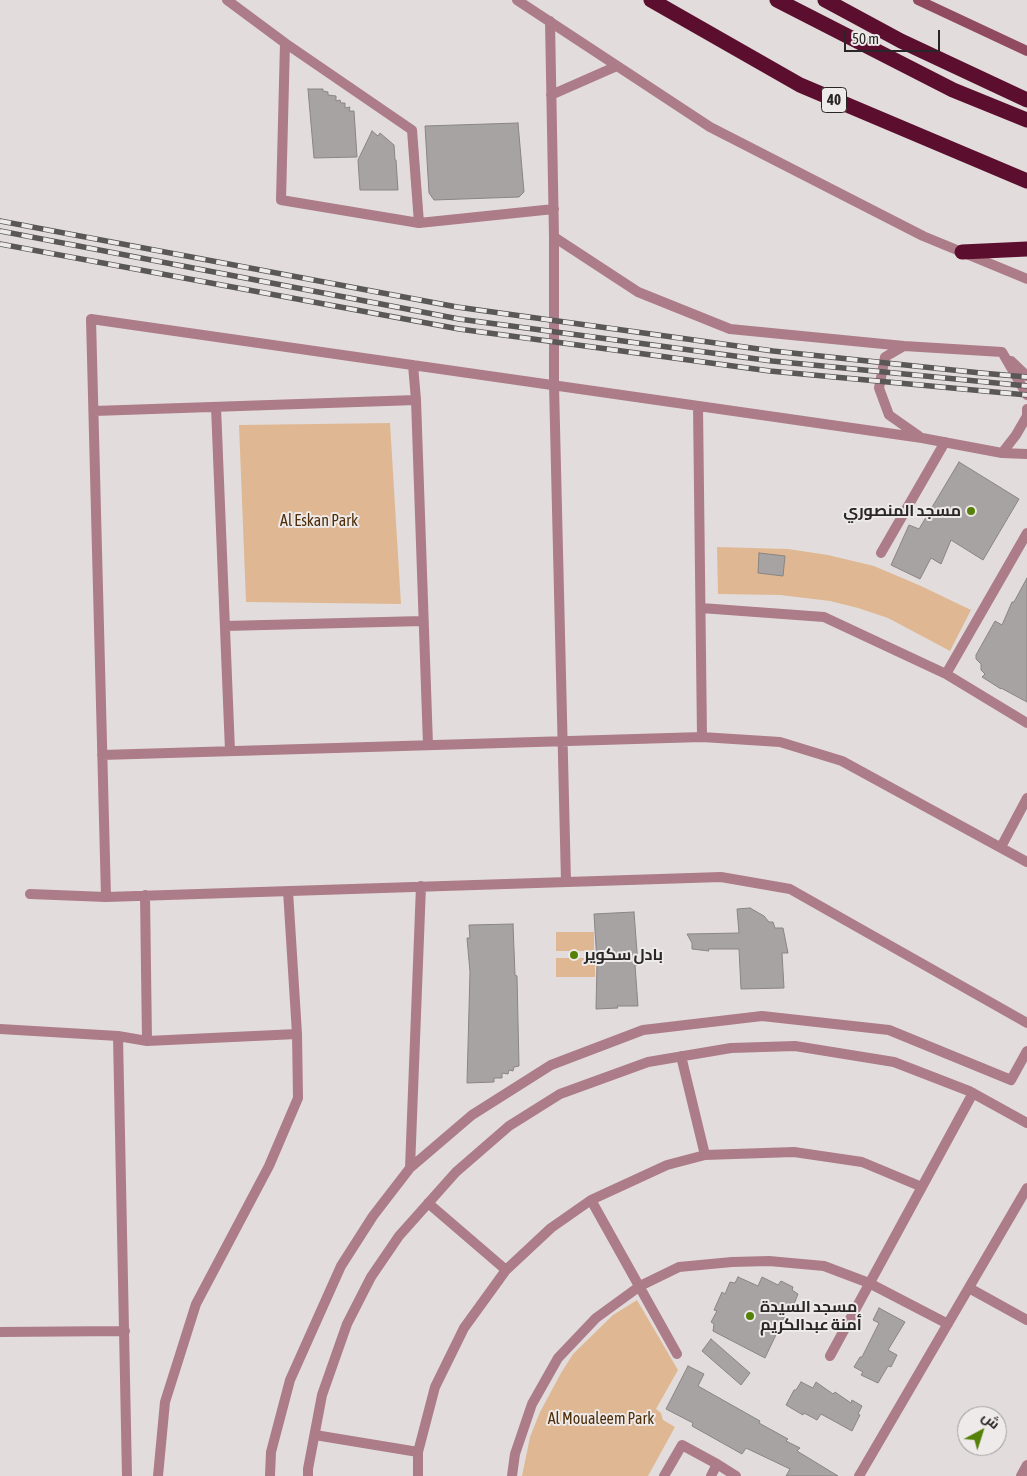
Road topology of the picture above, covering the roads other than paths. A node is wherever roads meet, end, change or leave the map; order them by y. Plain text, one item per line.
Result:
1 (227, 0) edge
2 (517, 0) edge
3 (651, 0) edge
4 (777, 0) edge
5 (825, 0) edge
6 (918, 0) edge
7 (550, 21) junction
8 (285, 44) junction
9 (1027, 51) edge
10 (617, 66) junction
11 (551, 95) junction
12 (1027, 100) edge
13 (1027, 120) edge
14 (1027, 181) edge
15 (554, 208) junction
16 (419, 222) junction
17 (554, 237) junction
18 (1027, 249) edge
19 (962, 252) junction
20 (1027, 279) edge
21 (904, 346) junction
22 (1002, 352) junction
23 (413, 365) junction
24 (1027, 376) edge
25 (554, 385) junction
26 (1027, 395) edge
27 (416, 400) junction
28 (698, 406) junction
29 (216, 407) junction
30 (1027, 409) edge
31 (94, 411) junction
32 (922, 438) junction
33 (945, 442) junction
34 (1002, 453) junction
35 (1027, 454) edge
36 (1027, 463) edge
37 (1027, 533) edge
38 (881, 553) dead end
39 (700, 608) junction
40 (423, 621) junction
41 (225, 626) junction
42 (946, 674) junction
43 (1027, 723) edge
44 (702, 737) junction
45 (562, 741) junction
46 (428, 745) junction
47 (230, 751) junction
48 (102, 755) junction
49 (1027, 798) edge
50 (1001, 847) junction
51 (1027, 862) edge
52 (566, 882) junction
53 (421, 886) junction
54 (288, 891) junction
55 (30, 894) dead end
56 (145, 896) junction
57 (106, 897) junction
58 (1027, 1023) edge
59 (0, 1029) edge
60 (297, 1034) junction
61 (118, 1036) junction
62 (147, 1041) junction
63 (1027, 1051) edge
64 (680, 1056) junction
65 (973, 1093) junction
66 (1027, 1123) edge
67 (705, 1155) junction
68 (410, 1168) junction
69 (922, 1188) junction
70 (1027, 1188) edge
71 (591, 1200) junction
72 (428, 1203) junction
73 (506, 1270) junction
74 (869, 1283) junction
75 (640, 1286) junction
76 (969, 1288) junction
77 (1027, 1320) edge
78 (948, 1324) junction
79 (125, 1331) junction
80 (0, 1332) edge
81 (677, 1354) dead end
82 (830, 1356) dead end
83 (315, 1435) junction
84 (418, 1452) junction
85 (717, 1464) junction
86 (1027, 1465) edge
87 (127, 1476) edge
88 (158, 1476) edge
89 (270, 1476) edge
90 (308, 1476) edge
91 (418, 1476) edge
92 (512, 1476) edge
93 (664, 1476) edge
94 (711, 1476) edge
95 (736, 1476) edge
96 (859, 1476) edge
97 (1021, 1476) edge

1 - 8 street
2 - 7 street
3 - 14 highway, 40
4 - 13 highway
5 - 12 highway
6 - 9 main road
7 - 10 street
7 - 11 street
8 - 16 street
8 - 16 street
10 - 11 street
10 - 19 street
11 - 15 street
15 - 16 street
15 - 17 street
17 - 21 street
17 - 25 street
18 - 19 highway
19 - 20 street
21 - 22 street
21 - 32 street
22 - 24 street
22 - 26 street
23 - 25 street
23 - 27 street
23 - 31 street
25 - 28 street
25 - 45 street
27 - 29 street
27 - 40 street
28 - 32 street
28 - 39 street
29 - 31 street
29 - 41 street
30 - 34 street
31 - 48 street
32 - 33 street
33 - 34 street
33 - 38 street
34 - 35 street
34 - 36 street
37 - 42 street
39 - 42 street
39 - 44 street
40 - 41 street
40 - 46 street
41 - 47 street
42 - 43 street
44 - 45 street
44 - 50 street
45 - 46 street
45 - 52 street
46 - 47 street
47 - 48 street
48 - 57 street
49 - 50 street
50 - 51 street
52 - 53 street
52 - 58 street
53 - 54 street
53 - 68 street
54 - 56 street
54 - 60 street
55 - 57 street
56 - 57 street
56 - 62 street
59 - 61 street
60 - 62 street
60 - 88 street
61 - 62 street
61 - 79 street
63 - 68 street
64 - 65 street
64 - 67 street
64 - 72 street
65 - 66 street
65 - 69 street
67 - 69 street
67 - 71 street
68 - 89 street
69 - 74 street
70 - 76 street
71 - 73 street
71 - 75 street
72 - 73 street
72 - 83 street
73 - 84 street
74 - 75 street
74 - 78 street
74 - 82 street
75 - 81 street
75 - 92 street
76 - 77 street
76 - 78 street
78 - 96 street
79 - 80 street
79 - 87 street
83 - 84 street
83 - 90 street
84 - 91 street
85 - 93 street
85 - 94 street
85 - 95 street
86 - 97 street

